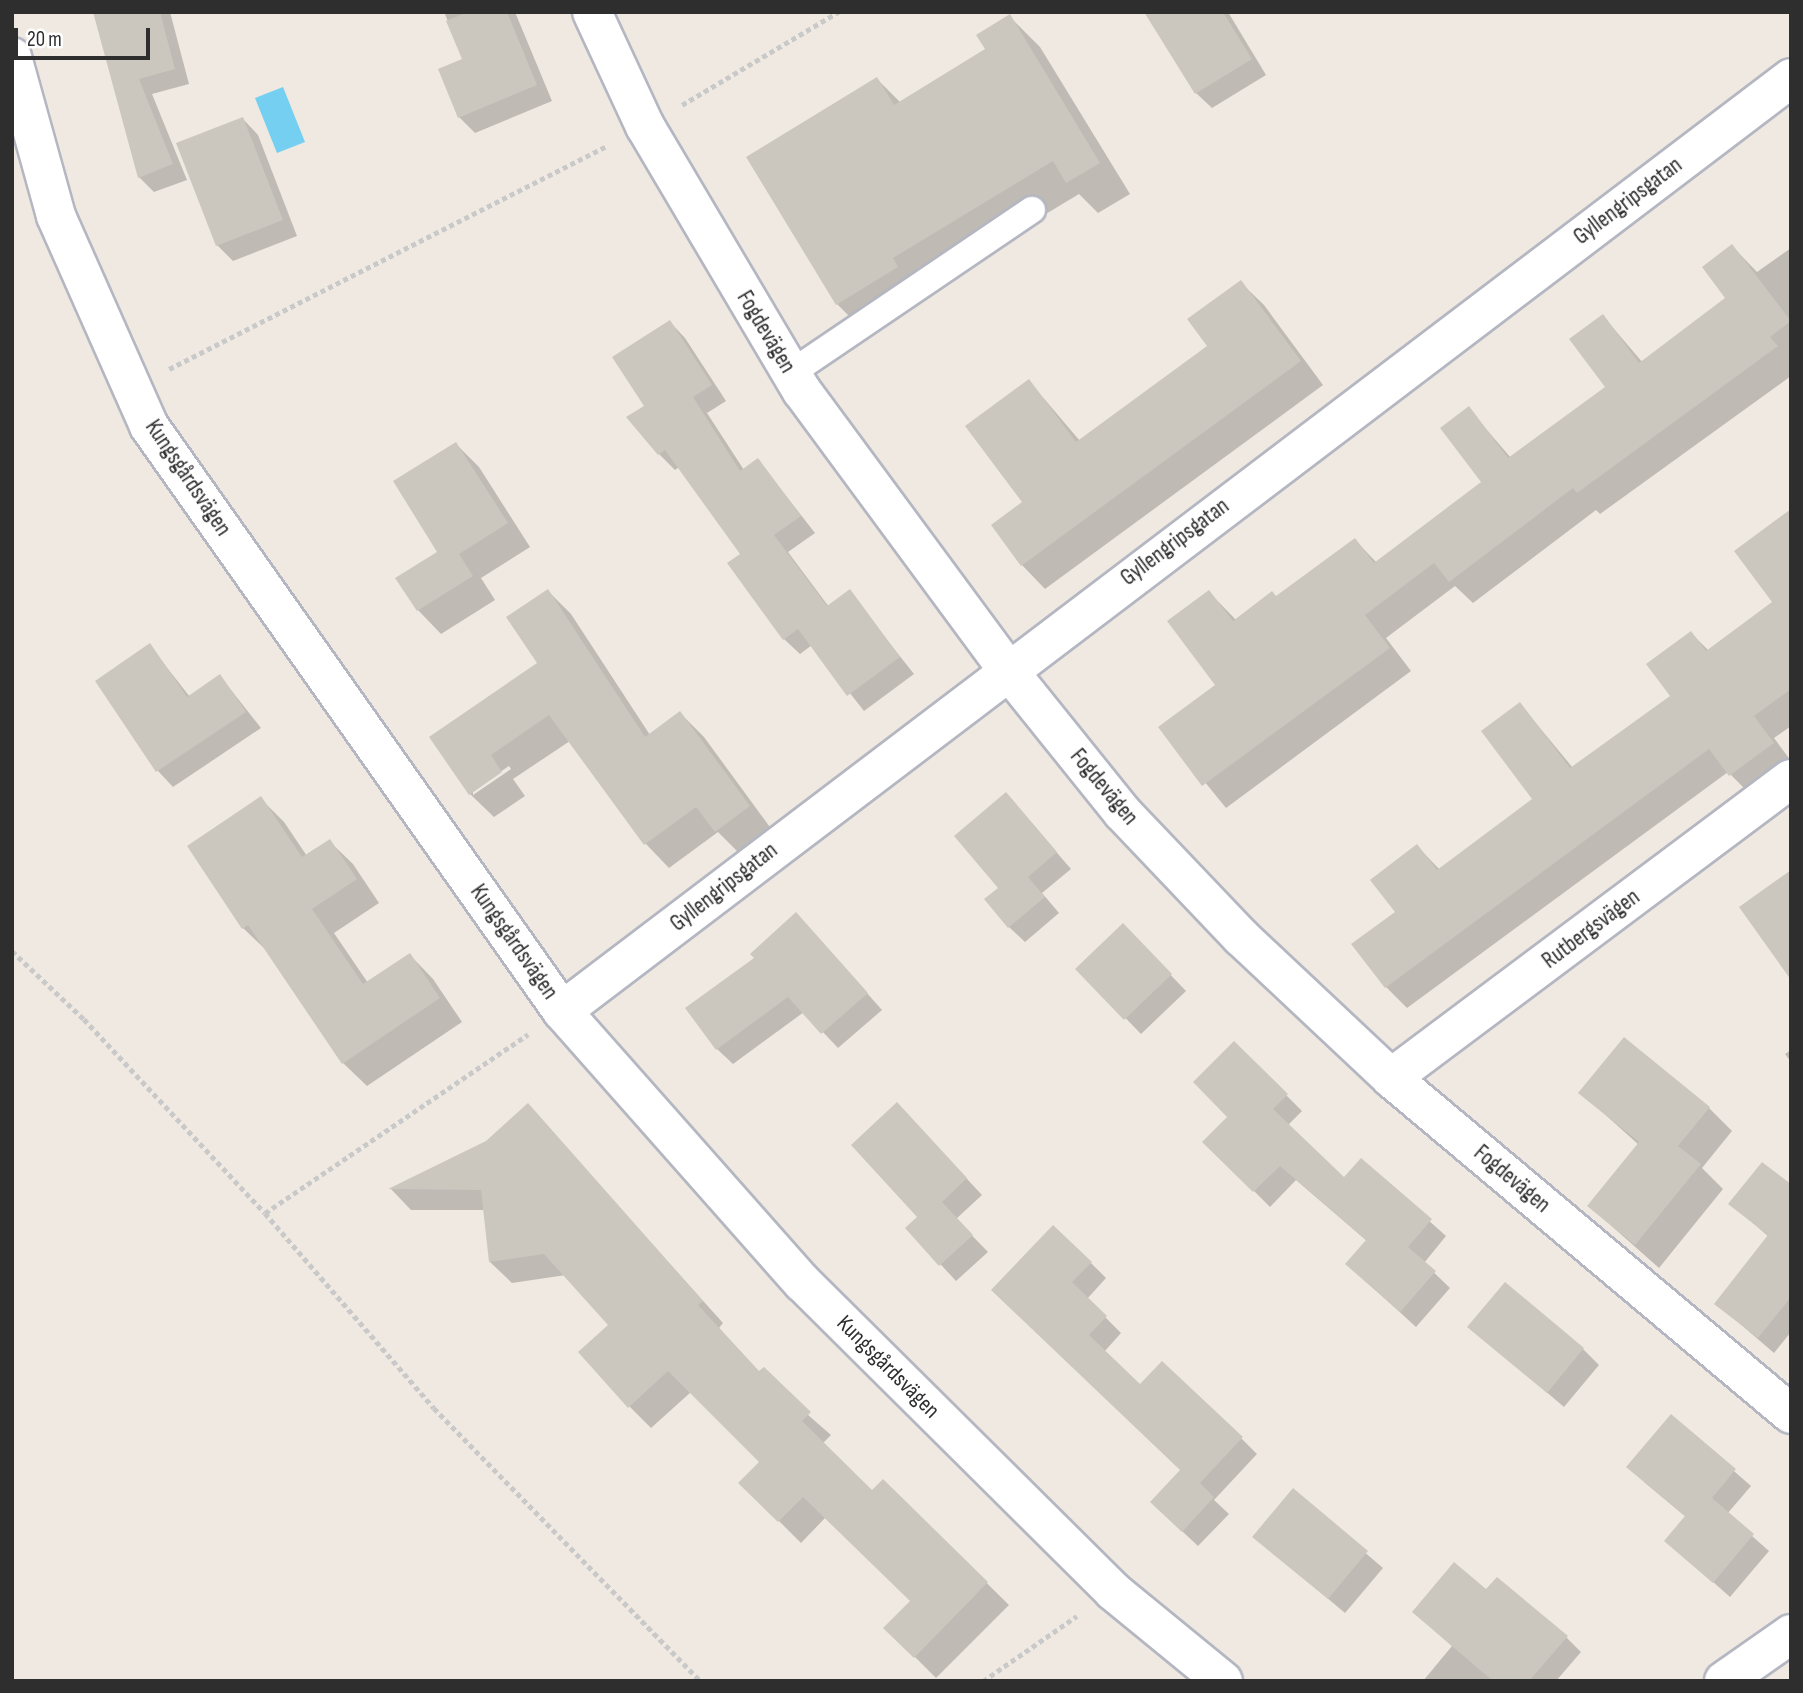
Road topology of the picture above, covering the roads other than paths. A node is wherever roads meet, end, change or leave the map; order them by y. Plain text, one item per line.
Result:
1 (592, 12) edge
2 (12, 57) edge
3 (1791, 78) edge
4 (1032, 210) dead end
5 (791, 373) junction
6 (1007, 669) junction
7 (1791, 779) edge
8 (562, 1011) junction
9 (1391, 1078) junction
10 (1791, 1414) edge
11 (1791, 1634) edge
12 (1223, 1681) edge
13 (1724, 1681) edge

1 - 5 street, Fogdevägen
2 - 8 street, Kungsgårdsvägen
3 - 6 street, Gyllengripsgatan
4 - 5 lane
5 - 6 street, Fogdevägen
6 - 8 street, Gyllengripsgatan
6 - 9 street, Fogdevägen
7 - 9 street, Rutbergsvägen
8 - 12 street, Kungsgårdsvägen
9 - 10 street, Fogdevägen
11 - 13 street

